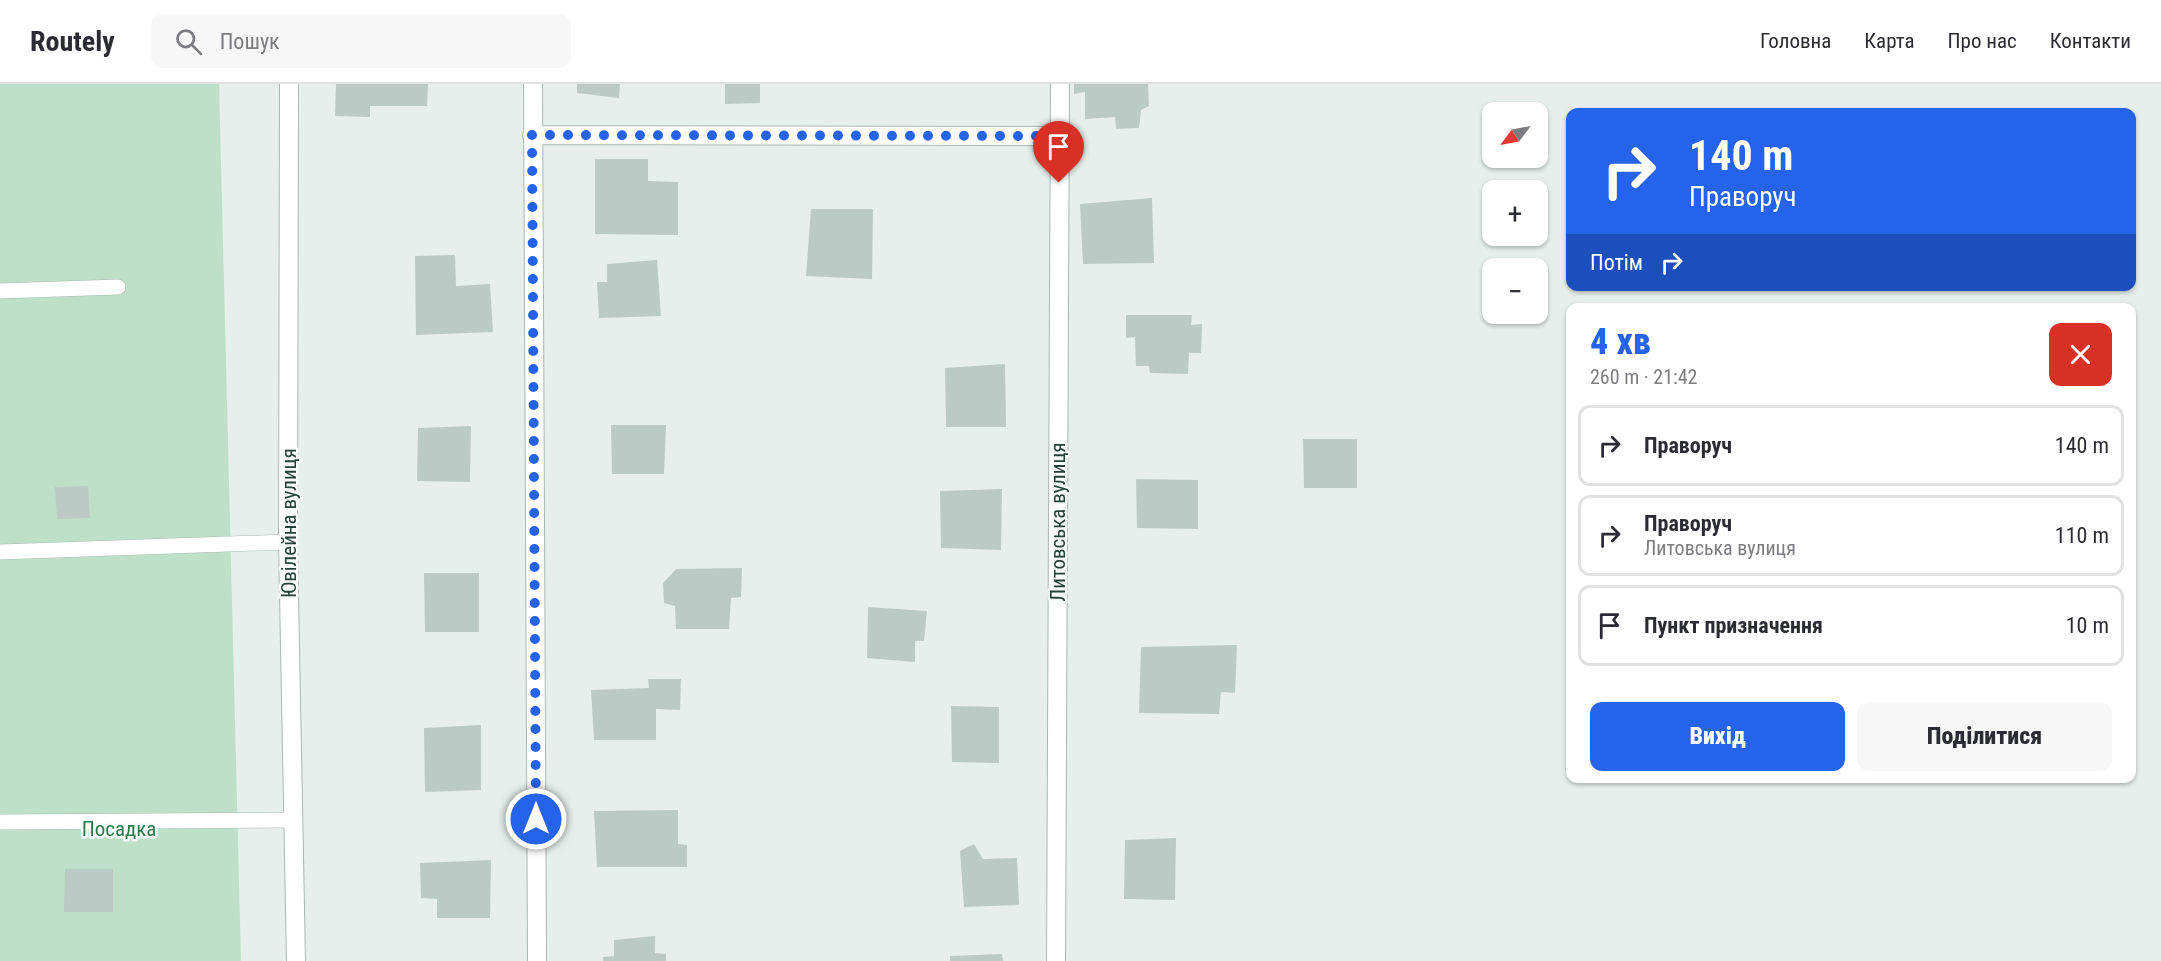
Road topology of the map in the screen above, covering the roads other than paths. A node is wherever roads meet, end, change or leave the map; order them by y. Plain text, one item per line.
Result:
1 (289, 84) edge
2 (533, 84) edge
3 (1060, 84) edge
4 (532, 135) junction
5 (1059, 136) junction
6 (118, 287) dead end
7 (0, 291) edge
8 (288, 542) junction
9 (0, 552) edge
10 (293, 820) junction
11 (0, 822) edge
12 (296, 961) edge
13 (537, 961) edge
14 (1056, 961) edge

1 - 8 street, Ювілейна вулиця
2 - 4 street
3 - 5 street, Литовська вулиця
4 - 5 street
4 - 13 street
5 - 14 street, Литовська вулиця
6 - 7 lane
8 - 9 lane
8 - 10 street, Ювілейна вулиця
10 - 11 lane
10 - 12 street, Ювілейна вулиця

